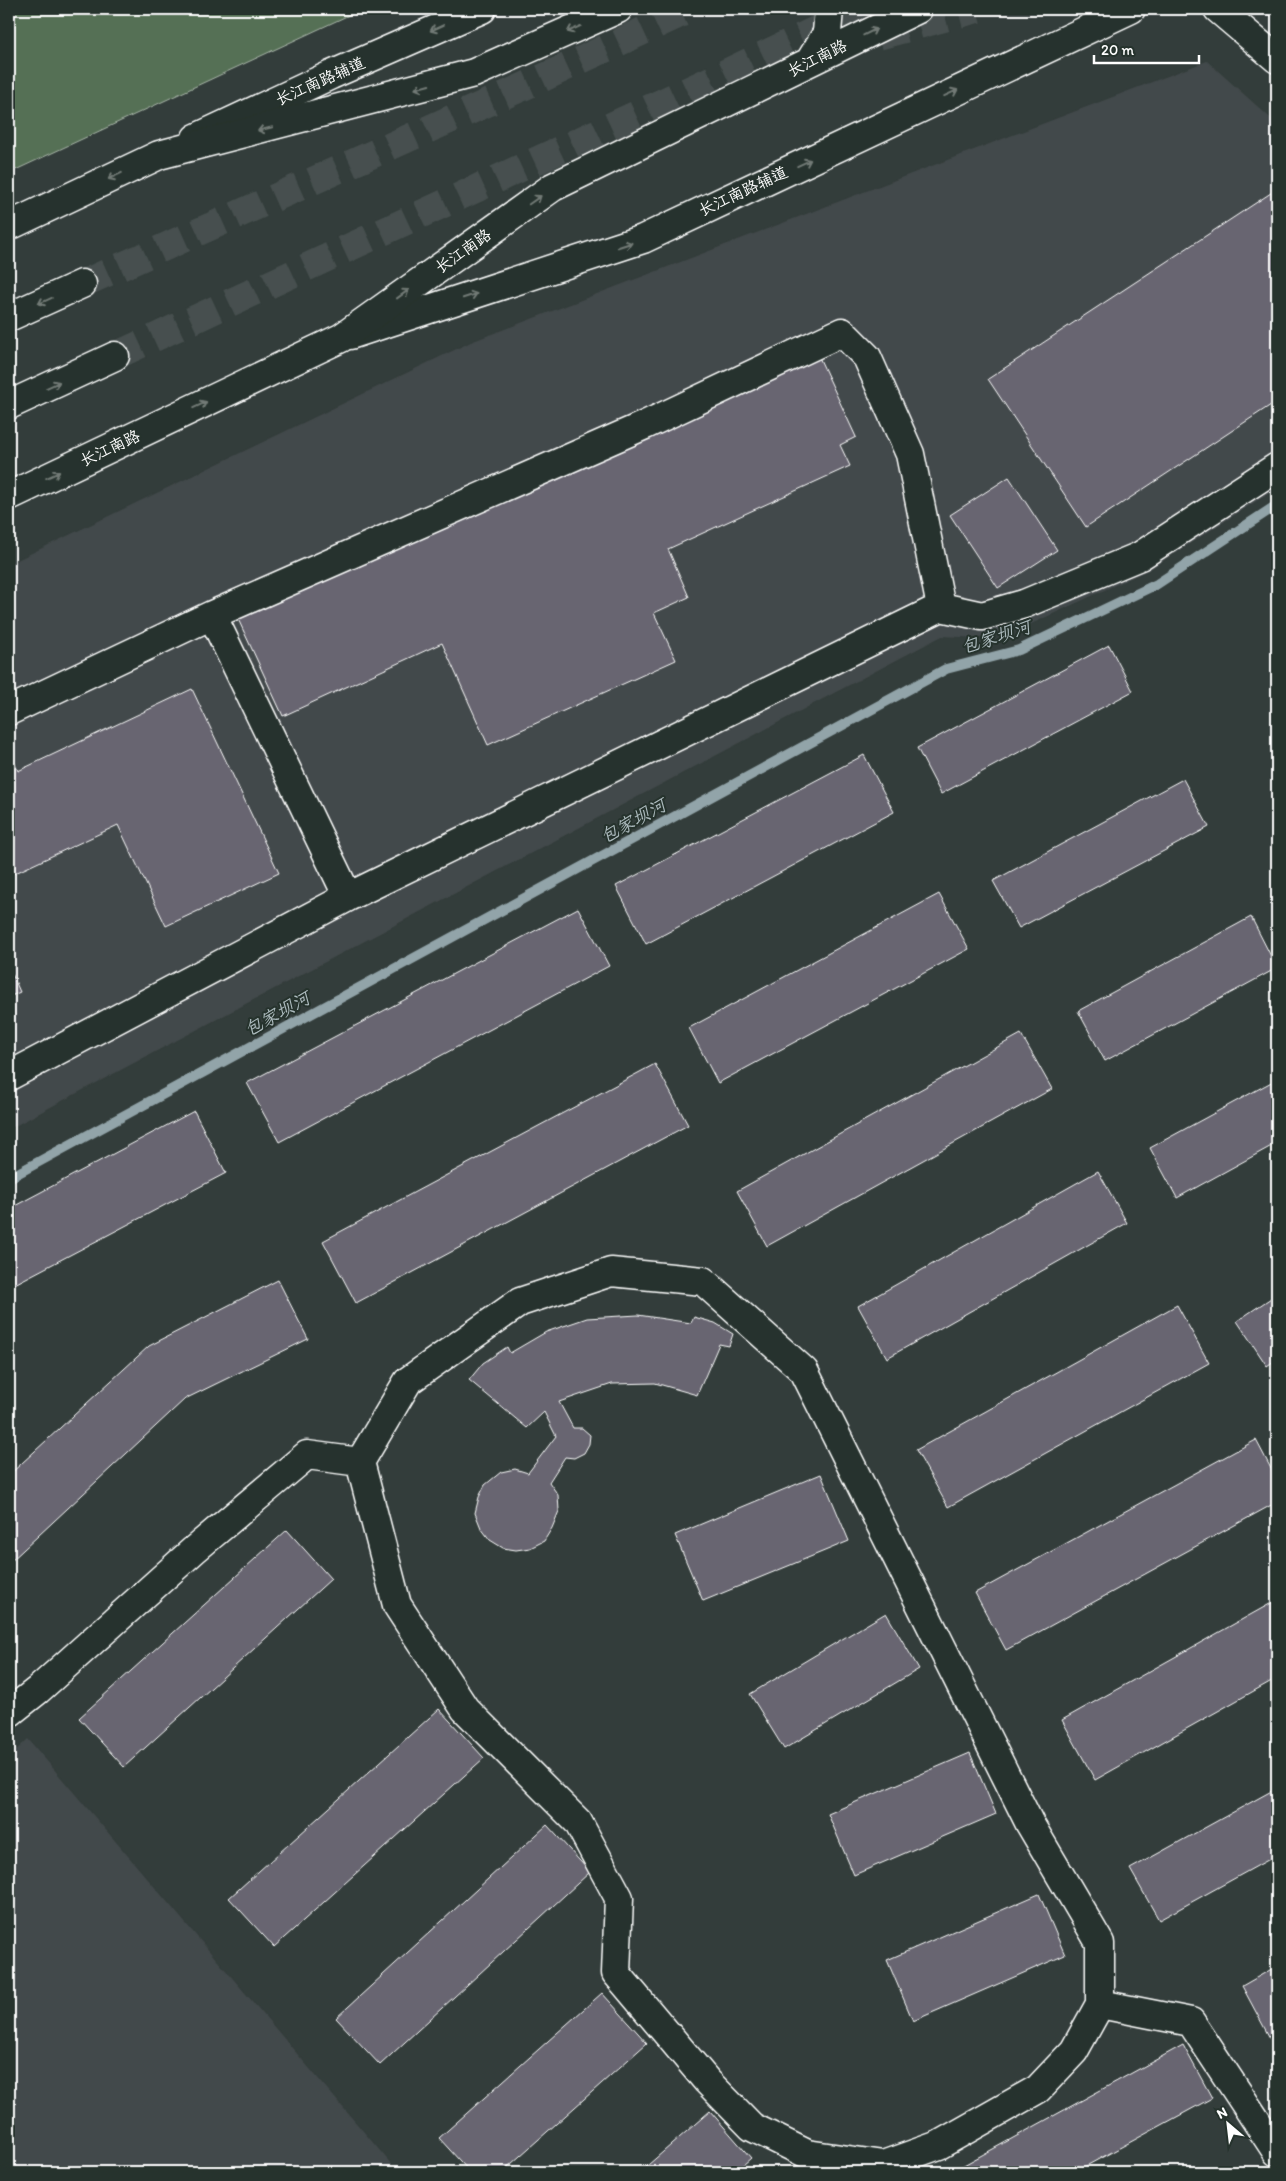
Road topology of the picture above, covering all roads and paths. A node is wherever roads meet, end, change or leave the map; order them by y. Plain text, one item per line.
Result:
1 (482, 9) edge
2 (618, 9) edge
3 (829, 9) edge
4 (918, 9) edge
5 (1131, 9) edge
6 (1218, 9) edge
7 (1277, 59) edge
8 (810, 61) junction
9 (159, 155) junction
10 (9, 226) edge
11 (82, 284) tunnel mouth
12 (9, 317) edge
13 (341, 338) junction
14 (115, 356) tunnel mouth
15 (9, 405) edge
16 (1277, 467) edge
17 (9, 496) edge
18 (941, 607) junction
19 (212, 615) junction
20 (9, 710) edge
21 (348, 897) junction
22 (9, 1076) edge
23 (360, 1462) junction
24 (9, 1713) edge
25 (1100, 2004) junction
26 (1277, 2152) edge

1 -> 9 main road, 长江南路辅道
2 -> 9 main road
3 - 8 main road
8 -> 4 main road, 长江南路
13 -> 5 main road, 长江南路辅道
6 - 7 main road
13 -> 8 main road, 长江南路
9 -> 10 main road
11 -> 12 main road
17 -> 13 main road, 长江南路
15 -> 14 main road
16 - 18 main road
18 - 19 main road
18 - 21 main road
19 - 20 main road
19 - 21 main road
21 - 22 main road
23 - 24 main road
23 - 25 main road
23 - 25 main road
25 - 26 main road

